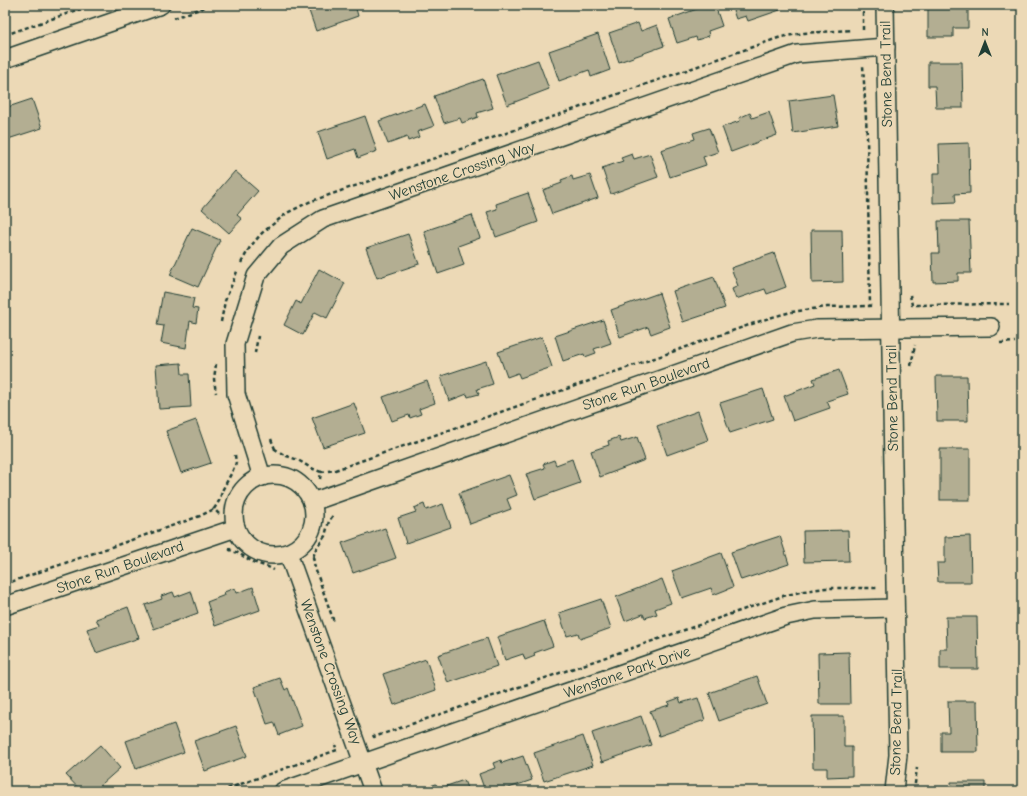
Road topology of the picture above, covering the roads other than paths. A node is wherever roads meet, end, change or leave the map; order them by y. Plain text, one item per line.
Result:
1 (161, 5) edge
2 (885, 5) edge
3 (886, 47) junction
4 (5, 59) edge
5 (991, 327) dead end
6 (890, 328) junction
7 (262, 477) junction
8 (312, 502) junction
9 (233, 535) junction
10 (283, 559) junction
11 (5, 606) edge
12 (895, 608) junction
13 (364, 764) junction
14 (283, 791) edge
15 (373, 791) edge
16 (894, 791) edge

1 - 4 street
2 - 3 street, Stone Bend Trail
3 - 6 street, Stone Bend Trail
3 - 7 street, Wenstone Crossing Way
5 - 6 street, Stone Run Boulevard
6 - 8 street, Stone Run Boulevard
6 - 12 street, Stone Bend Trail
7 - 8 street
7 - 9 street
8 - 10 street
9 - 10 street
9 - 11 street, Stone Run Boulevard
10 - 13 street, Wenstone Crossing Way
12 - 13 street, Wenstone Park Drive
12 - 16 street, Stone Bend Trail
13 - 14 street, Wenstone Park Drive
13 - 15 street, Wenstone Crossing Way

